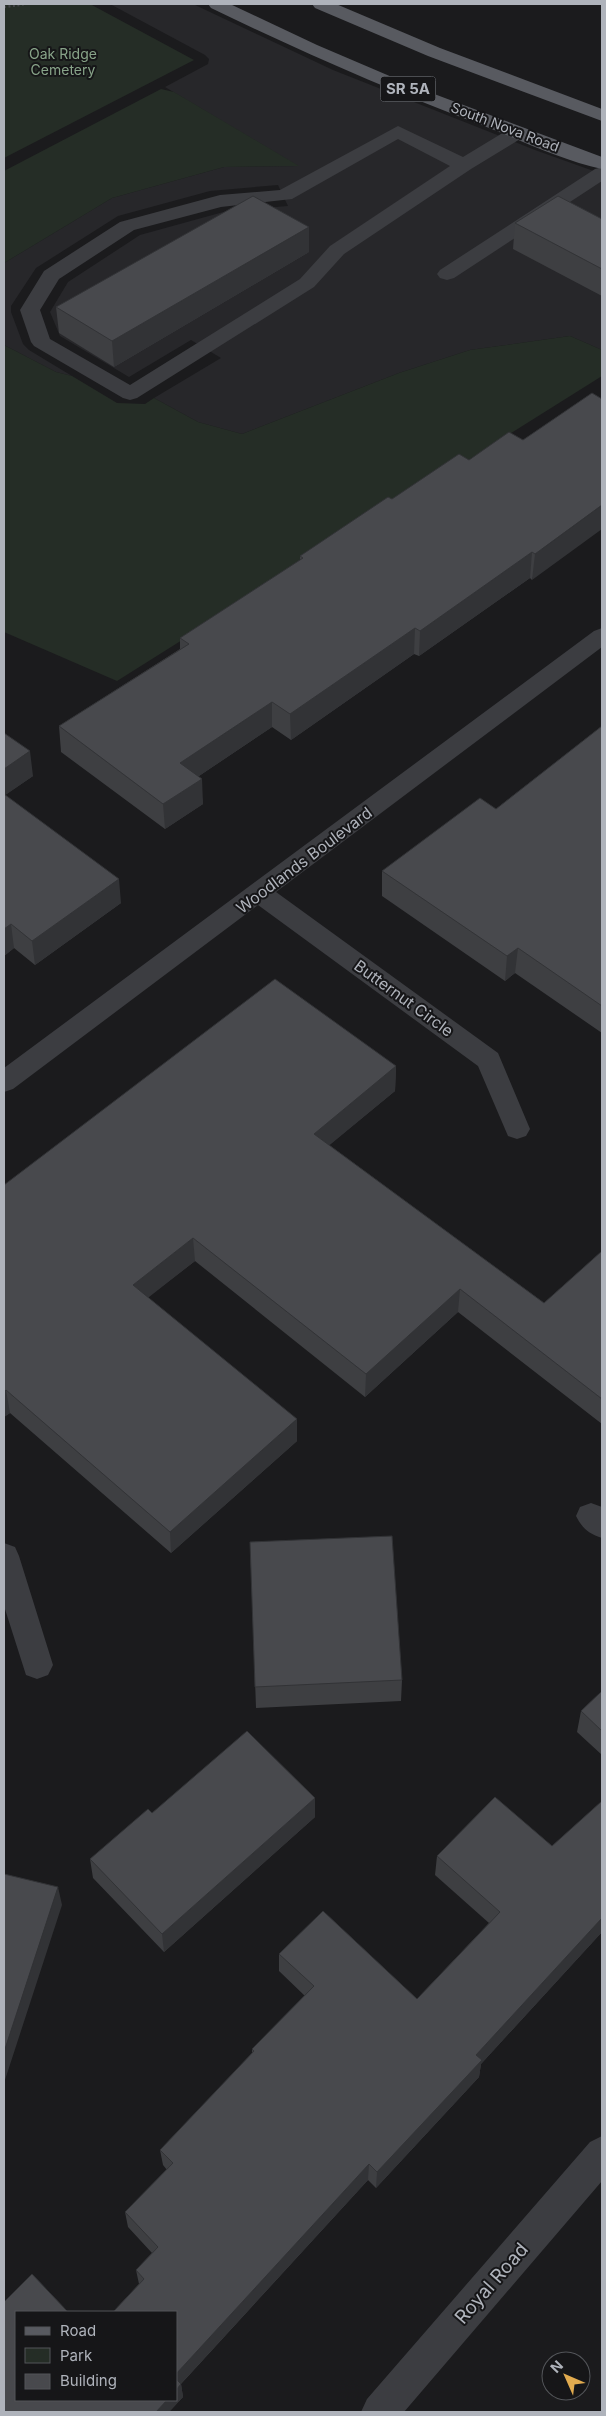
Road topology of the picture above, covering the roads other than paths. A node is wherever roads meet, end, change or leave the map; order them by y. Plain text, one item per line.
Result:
1 (217, 4) edge
2 (321, 4) edge
3 (602, 115) edge
4 (518, 132) junction
5 (602, 163) edge
6 (464, 165) junction
7 (602, 173) edge
8 (446, 274) dead end
9 (602, 636) edge
10 (259, 893) junction
11 (4, 1082) edge
12 (518, 1129) dead end
13 (4, 1556) edge
14 (37, 1665) dead end
15 (602, 2154) edge
16 (380, 2412) edge

1 - 4 main road, South Nova Road / SR 5A
2 - 3 main road, SR 5A
4 - 5 main road, South Nova Road / SR 5A
4 - 6 street
6 - 6 street
7 - 8 street
9 - 10 street, Woodlands Boulevard
10 - 11 street, Woodlands Boulevard
10 - 12 street, Butternut Circle
13 - 14 street
15 - 16 street, Royal Road

